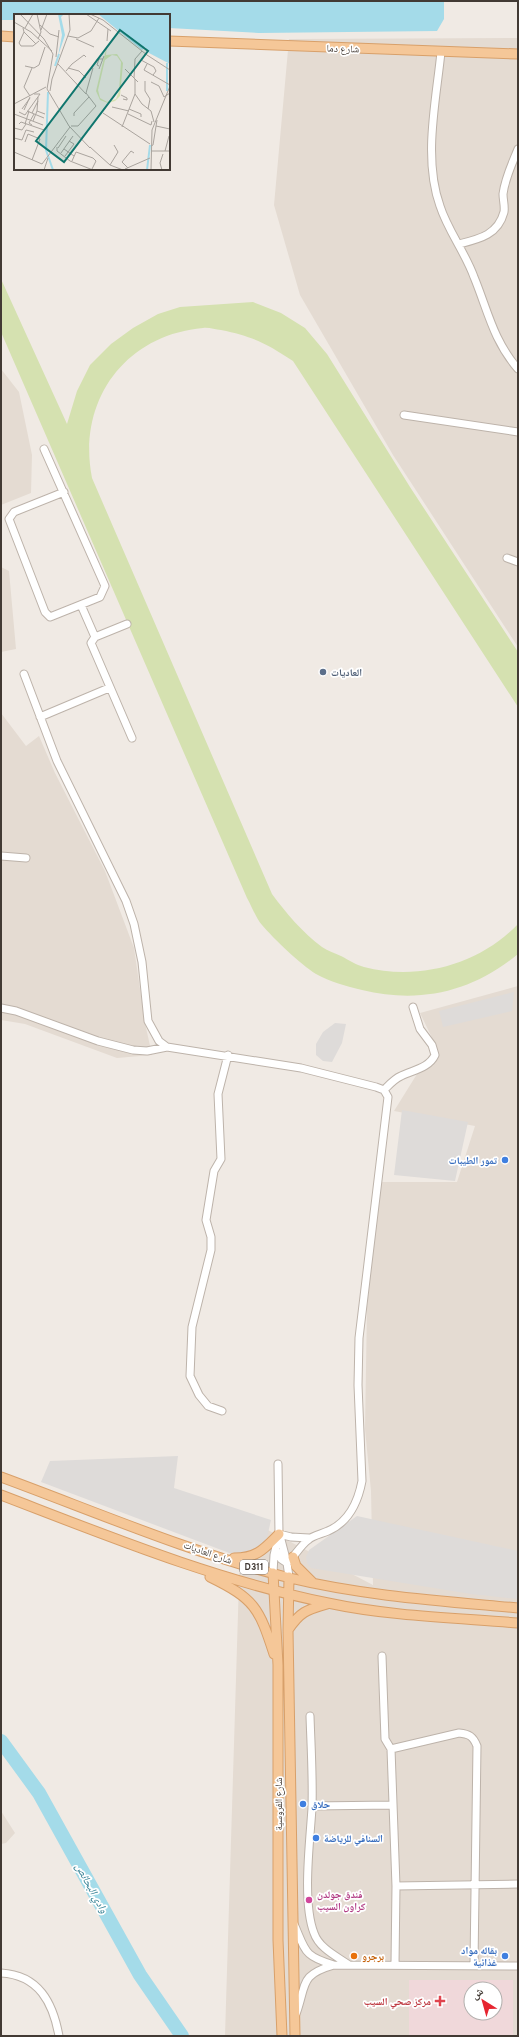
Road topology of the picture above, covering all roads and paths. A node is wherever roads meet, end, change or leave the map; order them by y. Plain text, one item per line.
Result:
1 (1, 36) edge
2 (14, 37) edge
3 (170, 41) edge
4 (441, 52) junction
5 (518, 54) edge
6 (518, 149) edge
7 (516, 159) edge
8 (459, 244) junction
9 (518, 369) edge
10 (404, 415) dead end
11 (518, 432) edge
12 (44, 449) dead end
13 (64, 492) junction
14 (507, 558) dead end
15 (518, 562) edge
16 (81, 605) junction
17 (127, 624) dead end
18 (95, 637) junction
19 (24, 674) dead end
20 (109, 688) junction
21 (40, 718) junction
22 (132, 738) dead end
23 (1, 856) edge
24 (26, 858) dead end
25 (413, 1007) dead end
26 (1, 1008) edge
27 (167, 1047) junction
28 (228, 1055) junction
29 (384, 1090) junction
30 (222, 1411) dead end
31 (278, 1464) dead end
32 (1, 1477) edge
33 (1, 1495) edge
34 (279, 1534) junction
35 (309, 1538) junction
36 (276, 1550) junction
37 (225, 1558) junction
38 (290, 1560) junction
39 (191, 1567) junction
40 (273, 1573) junction
41 (289, 1577) junction
42 (313, 1583) junction
43 (274, 1591) junction
44 (289, 1594) junction
45 (330, 1604) junction
46 (518, 1608) edge
47 (518, 1623) edge
48 (288, 1630) junction
49 (382, 1656) dead end
50 (278, 1665) junction
51 (310, 1716) dead end
52 (391, 1748) junction
53 (393, 1804) junction
54 (312, 1806) junction
55 (476, 1884) junction
56 (518, 1884) edge
57 (396, 1886) junction
58 (292, 1920) junction
59 (395, 1964) junction
60 (474, 1964) junction
61 (334, 1965) junction
62 (349, 1965) junction
63 (518, 1966) edge
64 (1, 1973) edge
65 (294, 2018) junction
66 (282, 2033) edge
67 (295, 2033) edge
68 (59, 2036) edge

1 - 2 main road
3 - 4 main road, شارع دما
4 - 5 main road, شارع دما
4 - 8 street
6 - 7 street
7 - 8 street
8 - 9 street
10 - 11 street
12 - 13 street
13 - 16 street
13 - 16 street
14 - 15 street
16 - 18 street
17 - 18 street
18 - 20 street
19 - 21 street
20 - 21 street
20 - 22 street
21 - 27 street
23 - 24 street
25 - 29 street
26 - 27 street
27 - 28 street
28 - 29 street
28 - 30 street
29 - 35 street
31 - 34 street
32 - 37 main road, شارع العاديات / D311
33 - 39 main road, شارع العاديات / D311
34 - 35 street
34 - 36 street
34 - 37 main road
34 - 38 street
35 - 38 street
36 - 38 street
36 - 40 street
37 - 40 main road, شارع العاديات / D311
38 - 41 street
38 - 42 main road
39 - 43 main road, شارع العاديات / D311
39 - 50 main road
40 - 41 main road, شارع العاديات / D311
40 - 43 main road, شارع الفروسية
41 - 42 main road, شارع العاديات / D311
41 - 44 main road, شارع الفروسية
42 - 46 main road, شارع العاديات / D311
43 - 44 main road, شارع العاديات / D311
43 - 50 main road, شارع الفروسية
44 - 45 main road, شارع العاديات / D311
44 - 48 main road, شارع الفروسية
45 - 47 main road, شارع العاديات / D311
45 - 48 main road
48 - 58 main road, شارع الفروسية
49 - 52 street
50 - 66 main road, شارع الفروسية
51 - 54 street
52 - 53 street
52 - 55 street
53 - 54 street
53 - 57 street
54 - 62 street
55 - 56 street
55 - 57 street
55 - 60 street
57 - 59 street
58 - 61 street
58 - 65 main road, شارع الفروسية
59 - 60 street
59 - 62 street
60 - 63 street
61 - 62 street
61 - 65 street
64 - 68 street
65 - 67 main road, شارع الفروسية

